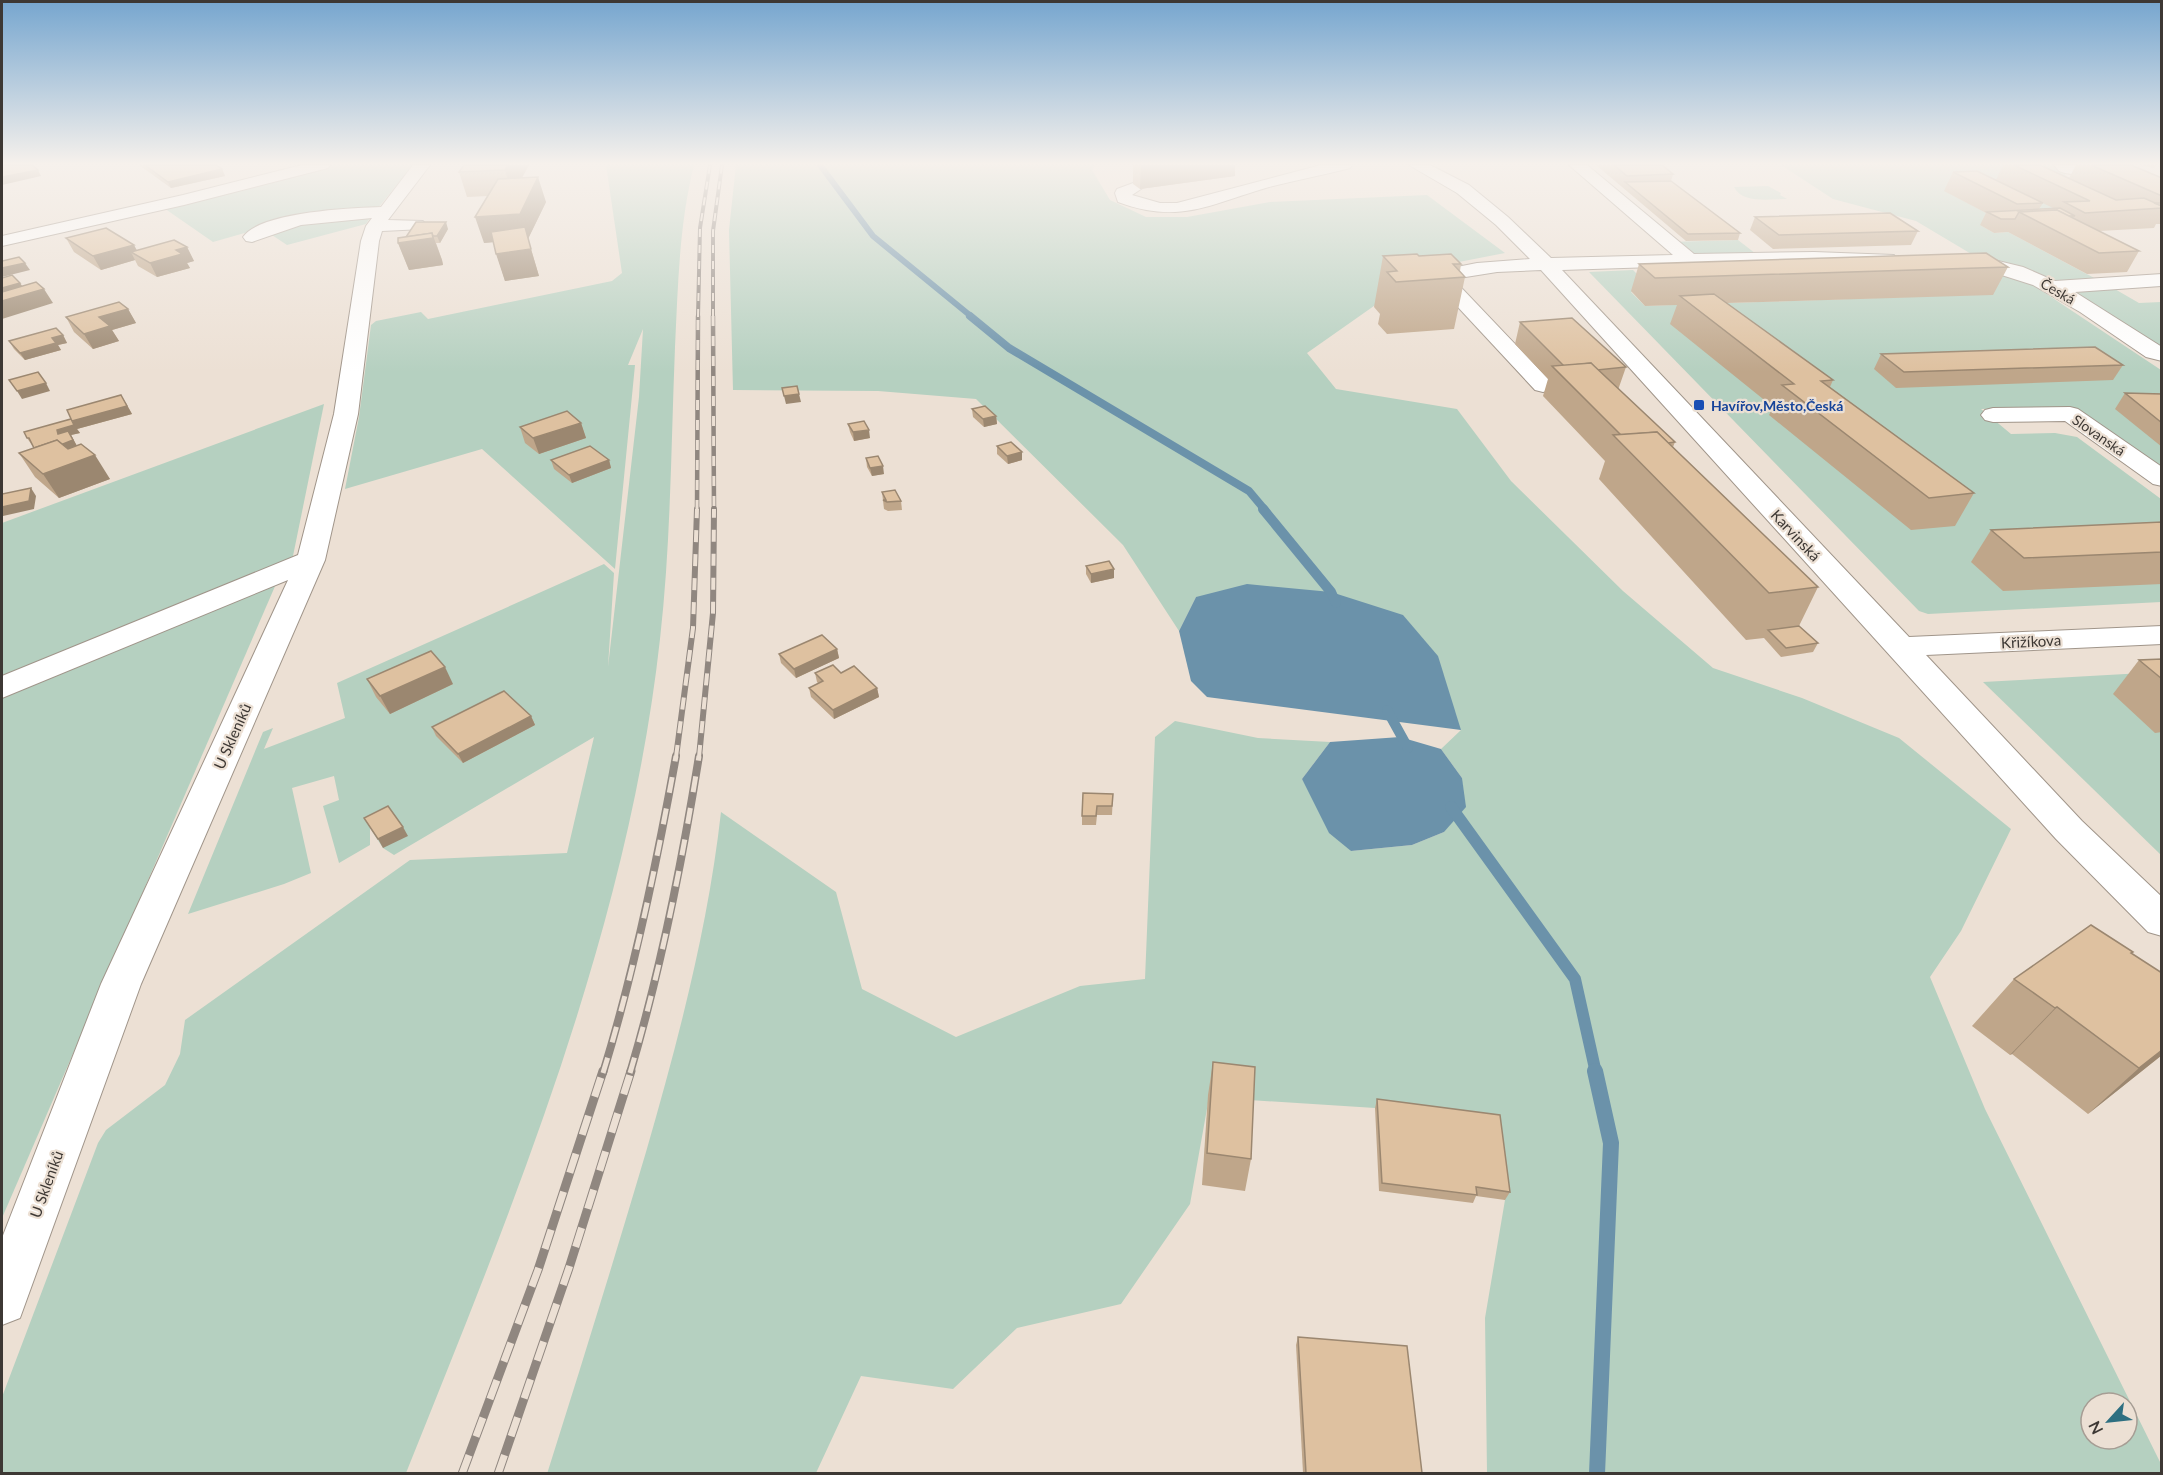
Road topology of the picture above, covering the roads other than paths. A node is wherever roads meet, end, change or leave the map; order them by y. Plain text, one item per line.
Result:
1 (34, 234) edge
2 (257, 234) edge
3 (374, 234) edge
4 (1515, 234) edge
5 (1659, 234) edge
6 (252, 237) dead end
7 (2, 241) edge
8 (1689, 259) junction
9 (1903, 260) edge
10 (1948, 261) edge
11 (1547, 264) junction
12 (2160, 280) edge
13 (2055, 287) junction
14 (2162, 355) edge
15 (1543, 385) dead end
16 (1993, 415) dead end
17 (2162, 479) edge
18 (311, 560) junction
19 (2162, 635) edge
20 (1900, 647) junction
21 (2, 688) edge
22 (2162, 921) edge
23 (2, 1300) edge

1 - 7 street
2 - 6 street
3 - 18 street, U Skleníků
4 - 11 street, Karvinská
5 - 8 street
8 - 9 street
8 - 11 street
10 - 13 street, Česká
11 - 15 street
11 - 20 street, Karvinská
12 - 13 street
13 - 14 street, Česká
16 - 17 street, Slovanská
18 - 21 street
18 - 23 street, U Skleníků
19 - 20 street, Křižíkova
20 - 22 street, Karvinská

